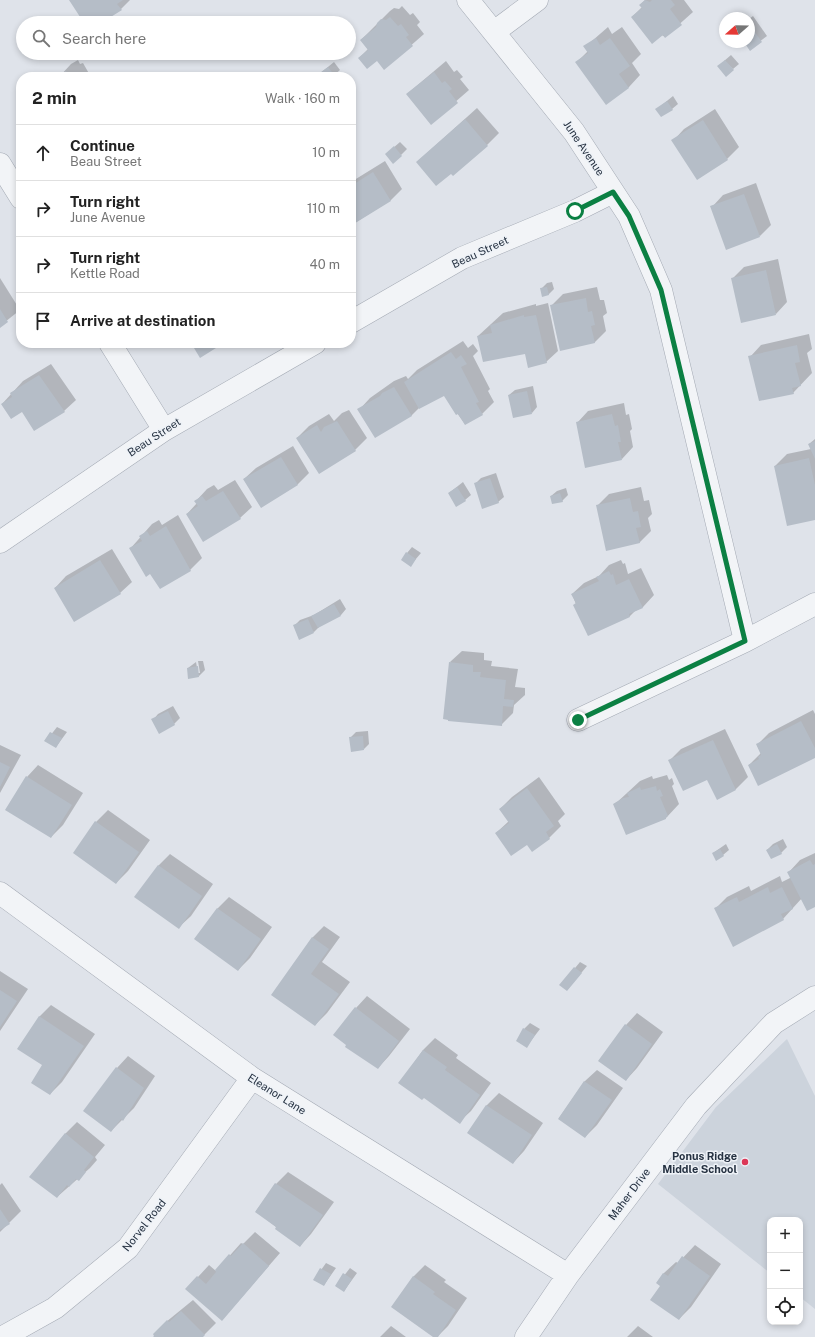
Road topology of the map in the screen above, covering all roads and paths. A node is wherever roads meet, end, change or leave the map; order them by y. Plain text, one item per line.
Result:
1 (468, 0) edge
2 (537, 0) edge
3 (494, 32) junction
4 (0, 164) edge
5 (16, 190) edge
6 (613, 192) junction
7 (356, 319) edge
8 (113, 348) edge
9 (306, 348) edge
10 (164, 430) junction
11 (0, 542) edge
12 (815, 604) edge
13 (745, 641) junction
14 (578, 720) dead end
15 (0, 892) edge
16 (815, 997) edge
17 (252, 1078) junction
18 (568, 1275) junction
19 (2, 1337) edge
20 (526, 1337) edge

1 - 3 street, June Avenue
2 - 3 street
3 - 6 street, June Avenue
4 - 5 street
6 - 7 street, Beau Street
6 - 13 street, June Avenue
8 - 10 street
9 - 10 street, Beau Street
10 - 11 street, Beau Street
12 - 13 street
13 - 14 street
15 - 17 street, Eleanor Lane
16 - 18 street, Maher Drive
17 - 18 street, Eleanor Lane
17 - 19 street, Norvel Road
18 - 20 street, Maher Drive

